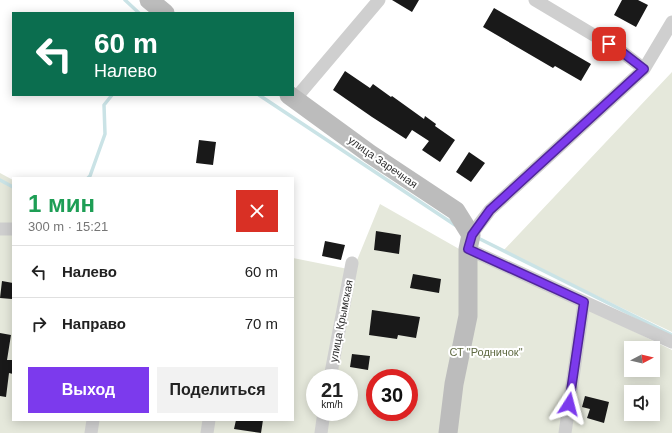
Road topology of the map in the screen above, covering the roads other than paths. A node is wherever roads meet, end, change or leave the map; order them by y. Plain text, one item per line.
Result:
1 (149, 0) edge
2 (379, 0) edge
3 (535, 0) edge
4 (164, 12) edge
5 (672, 22) edge
6 (644, 69) junction
7 (294, 95) edge
8 (292, 97) edge
9 (0, 229) edge
10 (12, 229) edge
11 (470, 242) junction
12 (352, 264) dead end
13 (584, 302) junction
14 (672, 342) edge
15 (332, 369) edge
16 (93, 421) edge
17 (209, 421) edge
18 (323, 421) edge
19 (91, 433) edge
20 (207, 433) edge
21 (321, 433) edge
22 (448, 433) edge
23 (565, 433) edge

1 - 4 street
2 - 7 street
3 - 6 street
5 - 6 street
6 - 11 street
8 - 11 street, улица Заречная
9 - 10 street
11 - 13 street
11 - 22 street
12 - 15 street, улица Крымская
13 - 14 street
13 - 23 street
16 - 19 street
17 - 20 street
18 - 21 street

